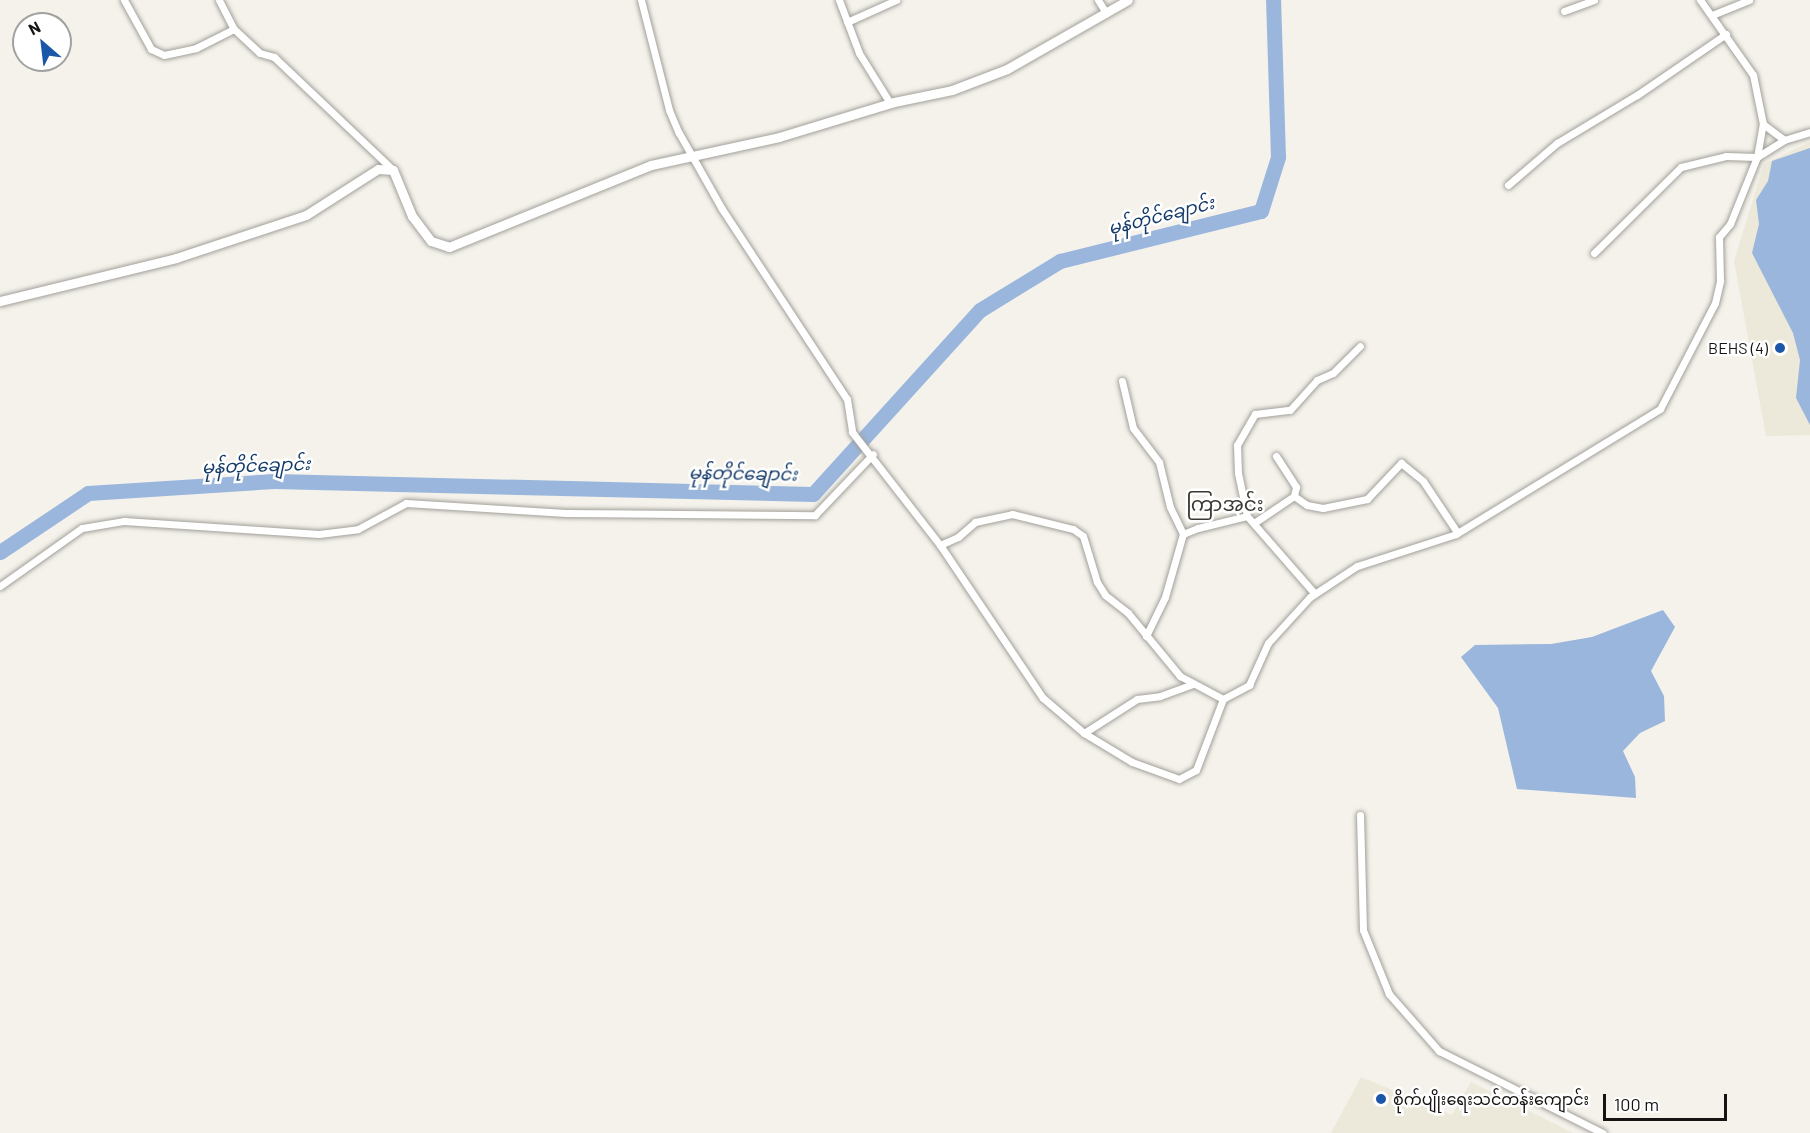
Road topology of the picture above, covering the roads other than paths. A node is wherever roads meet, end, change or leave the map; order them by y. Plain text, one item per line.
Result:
1 (124, 0) edge
2 (219, 0) edge
3 (641, 0) edge
4 (839, 0) edge
5 (896, 0) edge
6 (1098, 0) edge
7 (1128, 0) edge
8 (1594, 0) edge
9 (1700, 0) edge
10 (1749, 0) edge
11 (1564, 11) dead end
12 (1106, 13) junction
13 (1712, 15) junction
14 (847, 22) junction
15 (234, 29) junction
16 (1726, 34) junction
17 (890, 103) junction
18 (1763, 124) junction
19 (1810, 132) edge
20 (1784, 140) junction
21 (692, 154) junction
22 (1757, 157) junction
23 (393, 170) junction
24 (1508, 185) dead end
25 (1594, 253) dead end
26 (0, 301) edge
27 (1360, 346) dead end
28 (1122, 381) dead end
29 (873, 454) junction
30 (1276, 456) dead end
31 (1294, 496) junction
32 (1247, 516) junction
33 (1254, 523) junction
34 (1457, 532) junction
35 (1182, 534) junction
36 (940, 545) junction
37 (0, 586) edge
38 (1315, 594) junction
39 (1146, 636) junction
40 (1193, 684) junction
41 (1223, 699) junction
42 (1084, 733) junction
43 (1360, 815) dead end
44 (1603, 1133) edge

1 - 15 street
2 - 15 street
3 - 21 street
4 - 14 street
5 - 14 street
6 - 12 street
7 - 12 street
8 - 11 street
9 - 13 street
10 - 13 street
12 - 17 street
13 - 16 street
14 - 17 street
15 - 23 street
16 - 18 street
16 - 24 street
17 - 21 street
18 - 20 street
18 - 22 street
19 - 20 street
20 - 22 street
21 - 23 street
21 - 29 street
22 - 25 street
22 - 34 street
23 - 26 street
27 - 32 street
28 - 35 street
29 - 36 street
29 - 37 street
30 - 31 street
31 - 33 street
31 - 34 street
32 - 33 street
32 - 35 street
33 - 38 street
34 - 38 street
35 - 39 street
36 - 39 street
36 - 42 street
38 - 41 street
39 - 40 street
40 - 41 street
40 - 42 street
41 - 42 street
43 - 44 street

